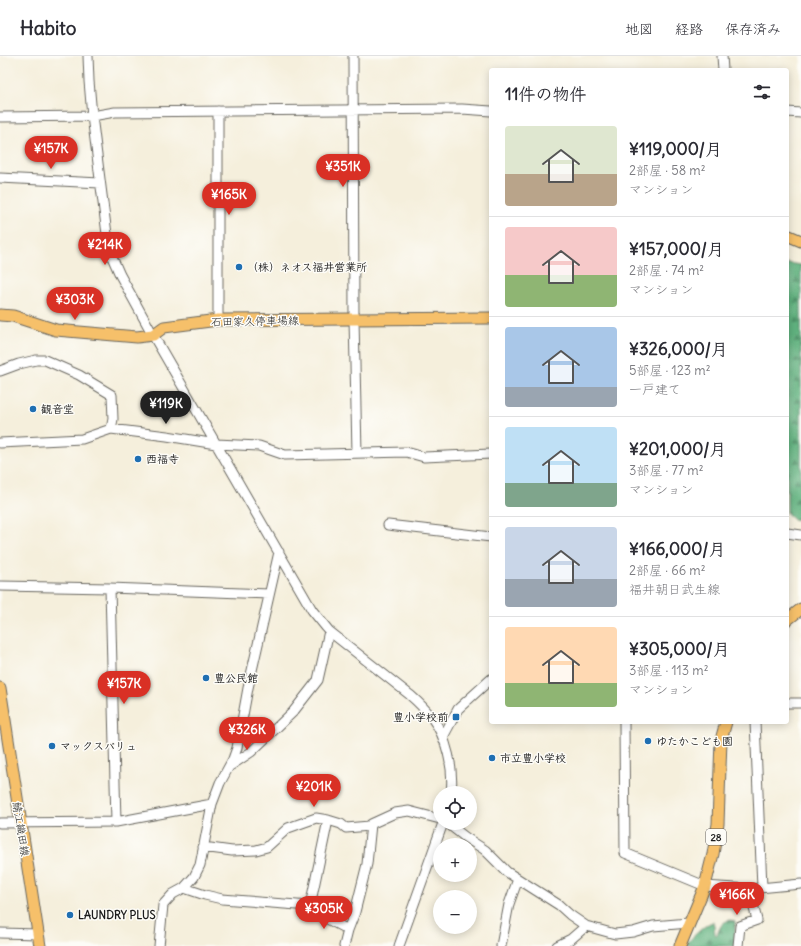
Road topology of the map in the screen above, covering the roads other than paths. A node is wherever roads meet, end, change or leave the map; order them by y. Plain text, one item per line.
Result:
1 (88, 56) edge
2 (353, 56) edge
3 (722, 56) edge
4 (723, 68) edge
5 (353, 110) junction
6 (218, 111) junction
7 (489, 111) edge
8 (789, 112) edge
9 (801, 112) edge
10 (92, 116) junction
11 (0, 117) edge
12 (0, 178) edge
13 (100, 183) junction
14 (789, 236) edge
15 (801, 241) edge
16 (0, 315) edge
17 (489, 318) edge
18 (354, 319) junction
19 (218, 320) junction
20 (153, 336) junction
21 (0, 371) edge
22 (111, 429) junction
23 (0, 443) edge
24 (216, 444) junction
25 (357, 453) junction
26 (489, 454) edge
27 (388, 525) dead end
28 (789, 533) edge
29 (801, 535) edge
30 (489, 537) edge
31 (279, 552) junction
32 (0, 586) edge
33 (110, 588) junction
34 (269, 594) junction
35 (801, 609) edge
36 (789, 618) edge
37 (329, 631) junction
38 (489, 681) edge
39 (0, 688) edge
40 (789, 703) edge
41 (801, 703) edge
42 (624, 724) edge
43 (725, 724) edge
44 (755, 724) edge
45 (443, 737) junction
46 (229, 766) junction
47 (451, 786) edge
48 (212, 804) junction
49 (433, 817) edge
50 (328, 820) junction
51 (116, 822) junction
52 (0, 823) edge
53 (20, 823) junction
54 (370, 826) junction
55 (440, 830) edge
56 (456, 830) edge
57 (203, 847) junction
58 (518, 879) junction
59 (801, 884) edge
60 (705, 886) junction
61 (762, 887) junction
62 (184, 888) junction
63 (749, 888) junction
64 (310, 906) junction
65 (689, 923) junction
66 (586, 926) junction
67 (348, 930) junction
68 (0, 933) edge
69 (38, 934) junction
70 (40, 946) edge
71 (159, 946) edge
72 (344, 946) edge
73 (399, 946) edge
74 (501, 946) edge
75 (557, 946) edge
76 (680, 946) edge
77 (738, 946) edge

1 - 10 street
2 - 5 street
3 - 4 street
5 - 6 street
5 - 7 street
5 - 18 street
6 - 10 street
6 - 19 street
8 - 9 street
10 - 11 street
10 - 13 street
12 - 13 street
13 - 20 street
14 - 15 main road
16 - 20 main road, 石田家久停車場線
17 - 18 main road, 石田家久停車場線
18 - 19 main road, 石田家久停車場線
18 - 25 street
19 - 20 main road, 石田家久停車場線
20 - 24 street
21 - 22 street
22 - 23 street
22 - 24 street
24 - 25 street
24 - 31 street
25 - 26 street
27 - 30 street
28 - 29 street
31 - 34 street
31 - 37 street
32 - 33 street
33 - 34 street
33 - 51 street
34 - 46 street
35 - 36 main road
37 - 45 street
37 - 46 street
38 - 45 street
39 - 53 main road, 鯖江織田線
40 - 41 street
42 - 60 street
43 - 60 main road, 28
44 - 61 street
45 - 47 street
46 - 48 street
48 - 51 street
48 - 57 street
49 - 54 street
50 - 54 street
50 - 57 street
50 - 64 street
51 - 53 street
52 - 53 street
53 - 69 main road, 鯖江織田線
54 - 67 street
55 - 73 street
56 - 58 street
57 - 62 street
58 - 66 street
58 - 74 street
59 - 61 street
60 - 63 street
60 - 65 main road, 28
61 - 63 street
62 - 64 street
62 - 71 street
63 - 77 street
64 - 67 street
65 - 66 street
65 - 76 main road, 28
66 - 75 street
67 - 72 street
68 - 69 street
69 - 70 main road, 鯖江織田線

